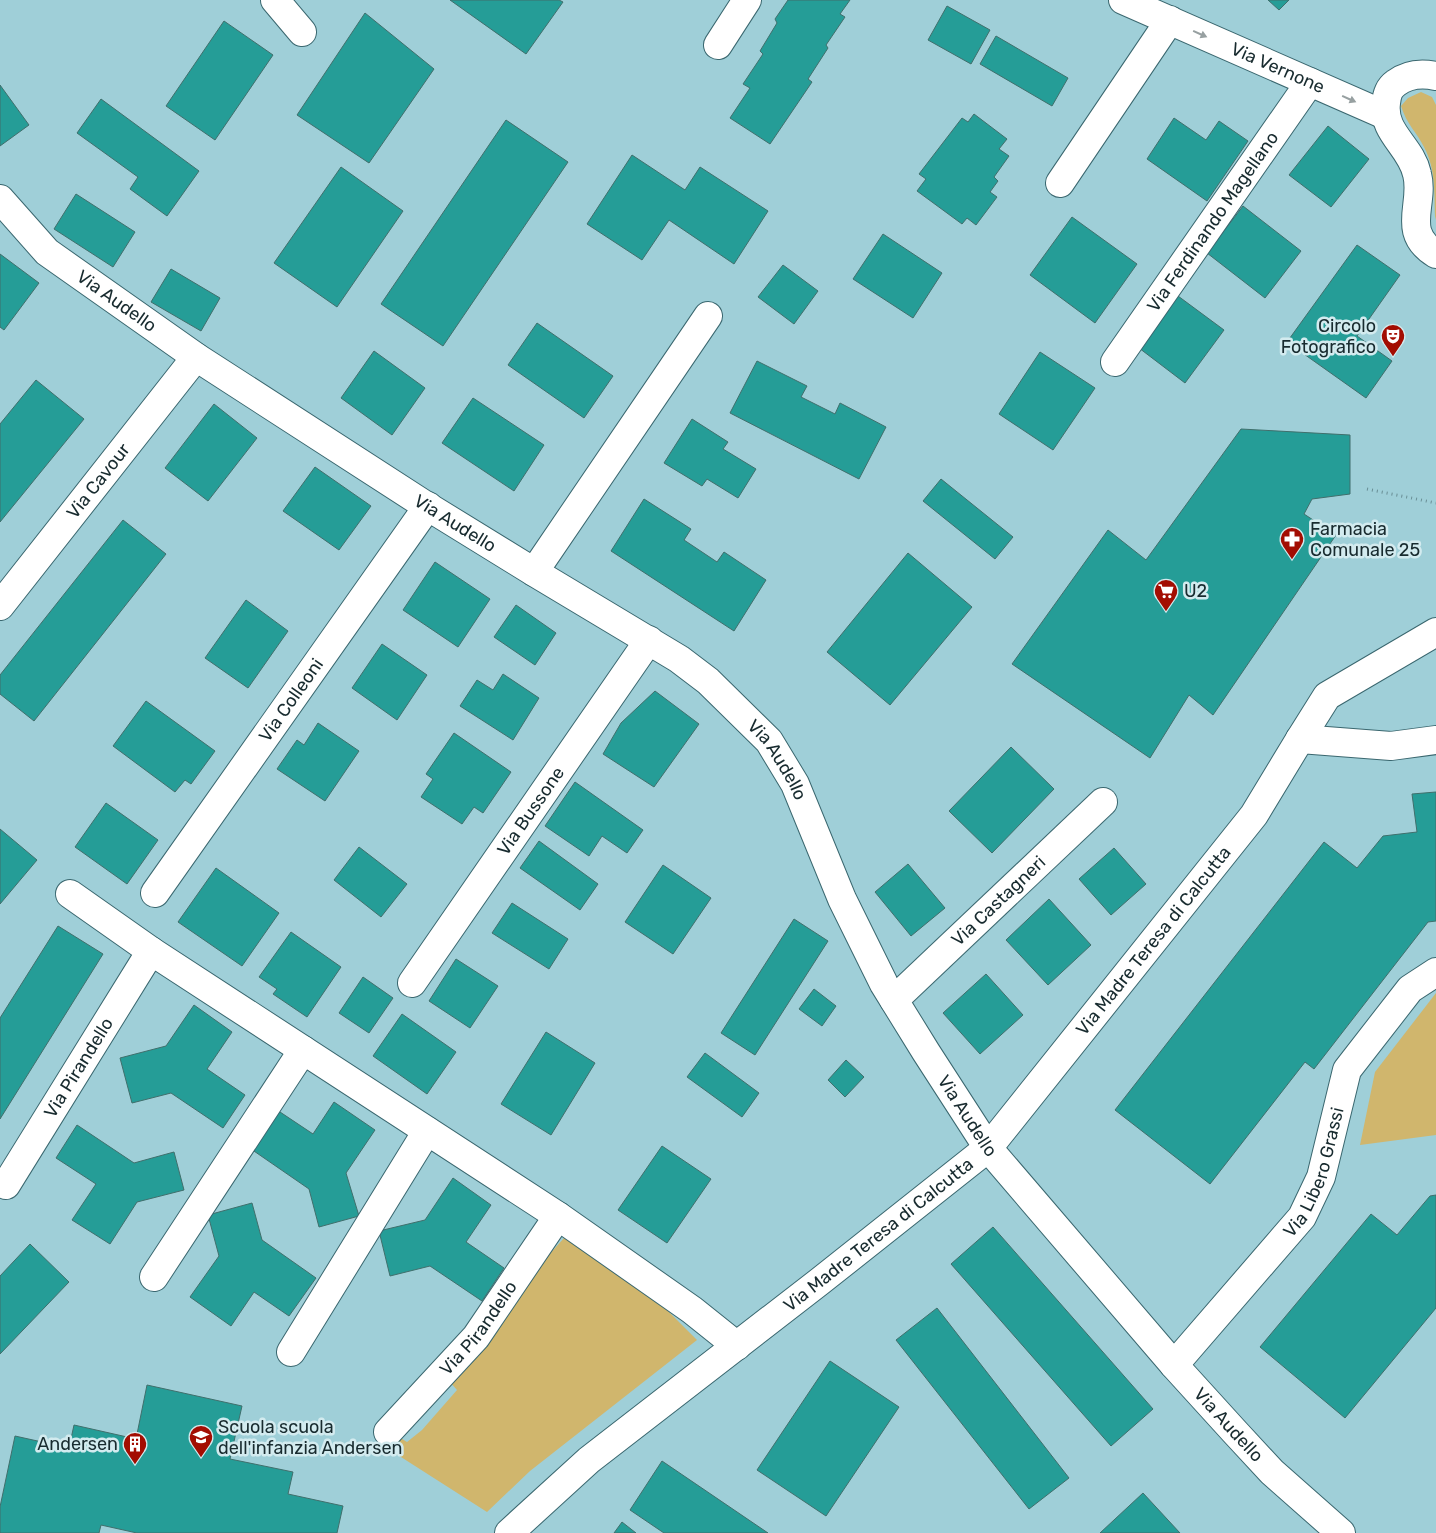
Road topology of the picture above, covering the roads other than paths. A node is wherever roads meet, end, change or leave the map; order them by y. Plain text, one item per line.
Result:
1 (275, 0) edge
2 (747, 0) edge
3 (1123, 0) edge
4 (1170, 20) junction
5 (302, 32) dead end
6 (718, 46) dead end
7 (1436, 76) edge
8 (1310, 82) junction
9 (1385, 115) junction
10 (1060, 183) dead end
11 (0, 199) edge
12 (1436, 254) edge
13 (708, 316) dead end
14 (196, 357) junction
15 (1115, 362) dead end
16 (428, 506) junction
17 (534, 572) junction
18 (0, 606) edge
19 (1436, 632) edge
20 (648, 640) junction
21 (1300, 739) junction
22 (1436, 740) edge
23 (1103, 802) dead end
24 (155, 893) dead end
25 (70, 894) dead end
26 (151, 951) junction
27 (1436, 972) edge
28 (412, 983) dead end
29 (894, 1000) junction
30 (303, 1050) junction
31 (427, 1131) junction
32 (988, 1148) junction
33 (6, 1185) dead end
34 (558, 1216) junction
35 (154, 1277) dead end
36 (737, 1346) junction
37 (291, 1352) dead end
38 (1174, 1365) junction
39 (388, 1432) dead end
40 (510, 1533) edge
41 (1341, 1533) edge

1 - 5 street
2 - 6 street
3 - 4 street, Via Vernone
4 -> 8 street, Via Vernone
4 - 10 street
7 - 9 street
8 -> 9 street, Via Vernone
8 - 15 street, Via Ferdinando Magellano
9 - 12 street
11 - 14 street, Via Audello
13 - 17 street
14 - 16 street, Via Audello
14 - 18 street, Via Cavour
16 - 17 street, Via Audello
16 - 24 street, Via Colleoni
17 - 20 street, Via Audello
19 - 21 street, Via Madre Teresa di Calcutta
20 - 28 street, Via Bussone
20 - 29 street, Via Audello
21 - 22 street
21 - 32 street, Via Madre Teresa di Calcutta
23 - 29 street, Via Castagneri
25 - 26 street
26 - 30 street
26 - 33 street, Via Pirandello
27 - 38 street, Via Libero Grassi
29 - 32 street, Via Audello
30 - 31 street
30 - 35 street
31 - 34 street
31 - 37 street
32 - 36 street, Via Madre Teresa di Calcutta
32 - 38 street, Via Audello
34 - 36 street
34 - 39 street, Via Pirandello
36 - 40 street, Via Madre Teresa di Calcutta
38 - 41 street, Via Audello

